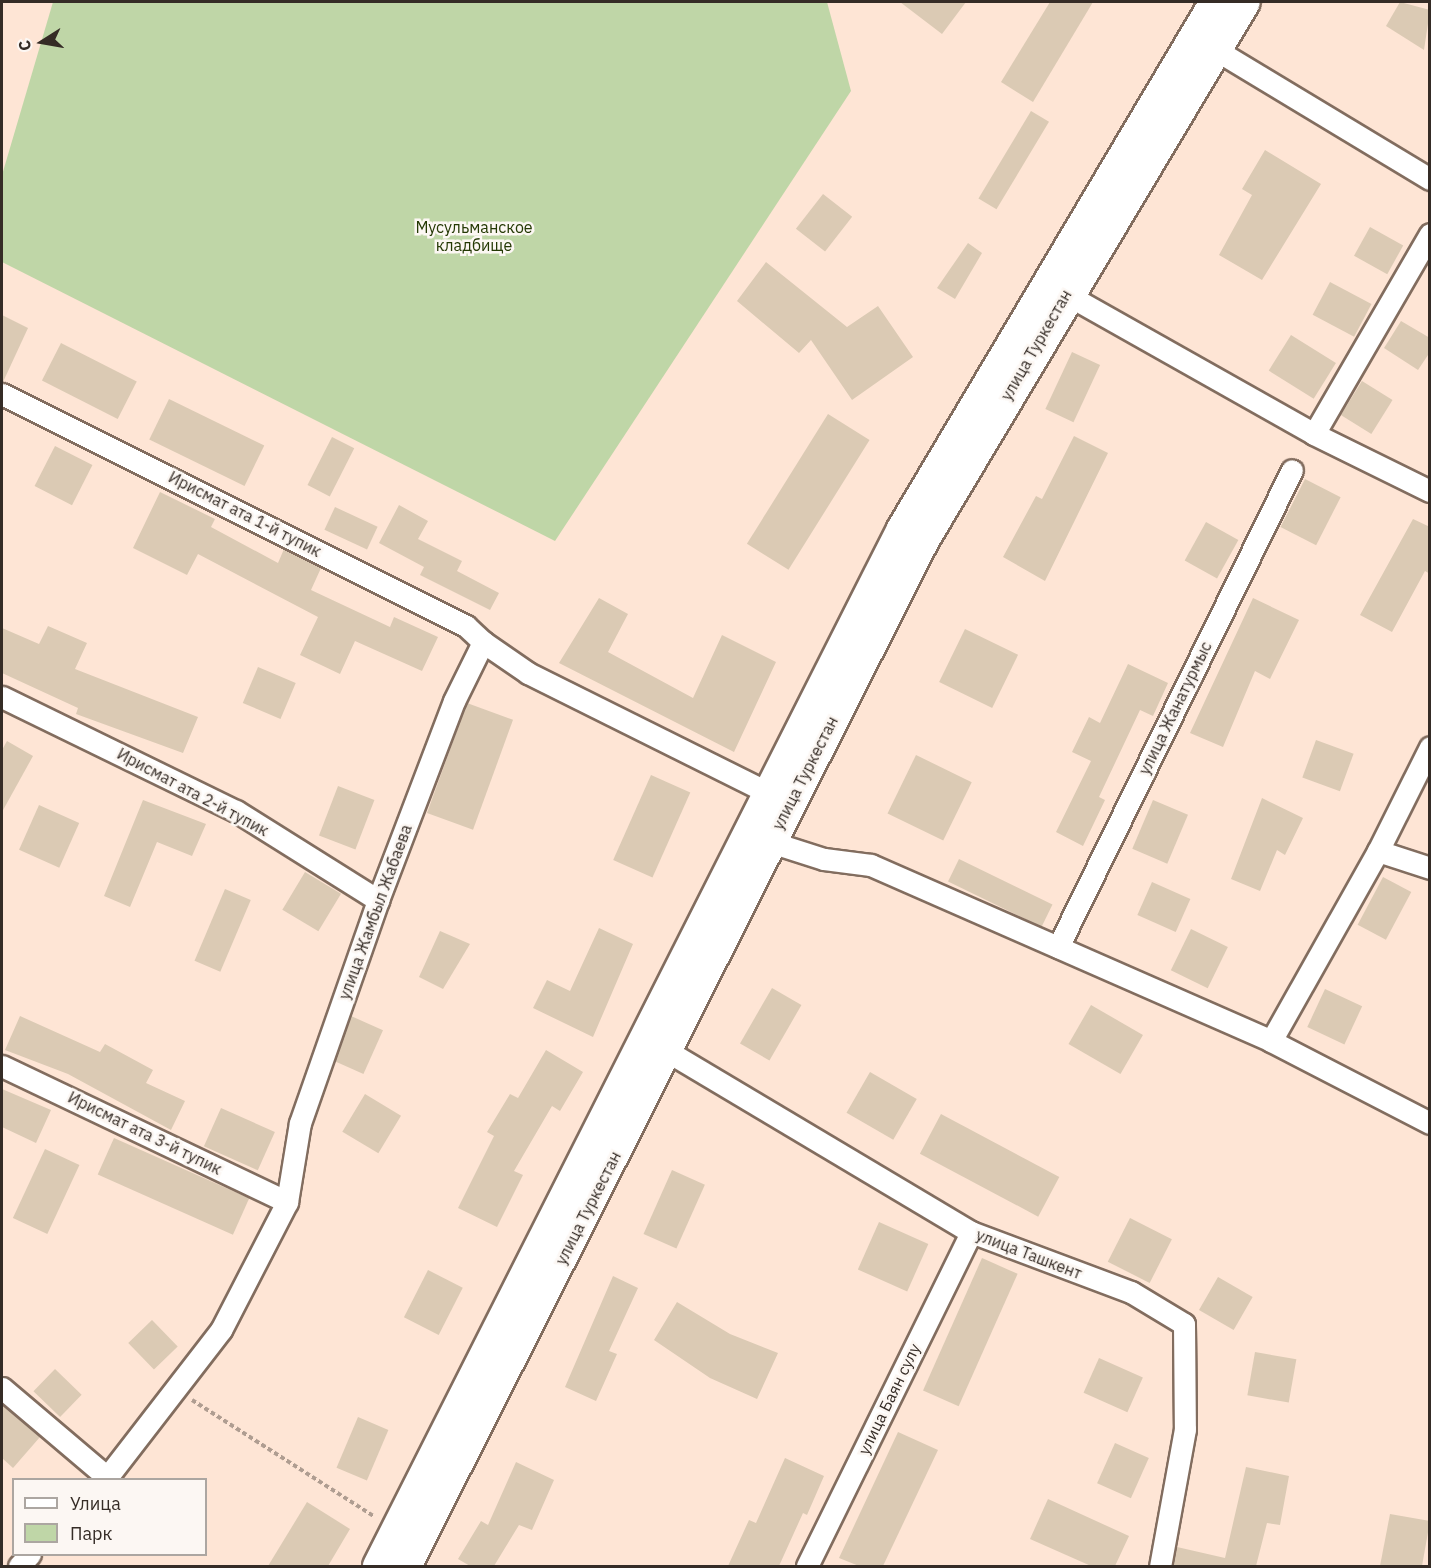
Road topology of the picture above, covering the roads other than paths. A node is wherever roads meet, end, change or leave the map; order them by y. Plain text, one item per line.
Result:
1 (1215, 2) edge
2 (1245, 2) edge
3 (1216, 50) junction
4 (1430, 179) edge
5 (1430, 234) edge
6 (1066, 294) junction
7 (2, 394) edge
8 (1314, 434) junction
9 (1292, 470) dead end
10 (1430, 491) edge
11 (483, 642) junction
12 (2, 697) edge
13 (1430, 747) edge
14 (779, 799) junction
15 (760, 839) junction
16 (1378, 851) junction
17 (1430, 868) edge
18 (378, 900) junction
19 (1058, 947) junction
20 (1271, 1041) junction
21 (667, 1051) junction
22 (2, 1066) edge
23 (1430, 1123) edge
24 (287, 1202) junction
25 (971, 1232) junction
26 (2, 1388) edge
27 (106, 1478) edge
28 (378, 1566) edge
29 (406, 1566) edge
30 (807, 1566) edge
31 (1160, 1566) edge

1 - 14 highway, улица Туркестан
2 - 3 highway, улица Туркестан
3 - 4 street
3 - 6 highway, улица Туркестан
5 - 8 street
6 - 8 street
6 - 14 highway, улица Туркестан
7 - 11 street, Ирисмат ата 1-й тупик
8 - 10 street
9 - 19 street, улица Жанатурмыс
11 - 14 street
11 - 18 street, улица Жамбыл Жабаева
12 - 18 street, Ирисмат ата 2-й тупик
13 - 16 street
14 - 15 highway, улица Туркестан
15 - 19 street
15 - 21 highway, улица Туркестан
15 - 28 highway, улица Туркестан
16 - 17 street
16 - 20 street
18 - 24 street, улица Жамбыл Жабаева
19 - 20 street
20 - 23 street
21 - 25 street, улица Ташкент
21 - 29 highway, улица Туркестан
22 - 24 street, Ирисмат ата 3-й тупик
24 - 27 street, улица Жамбыл Жабаева
25 - 30 street, улица Баян сулу
25 - 31 street, улица Ташкент
26 - 27 street

